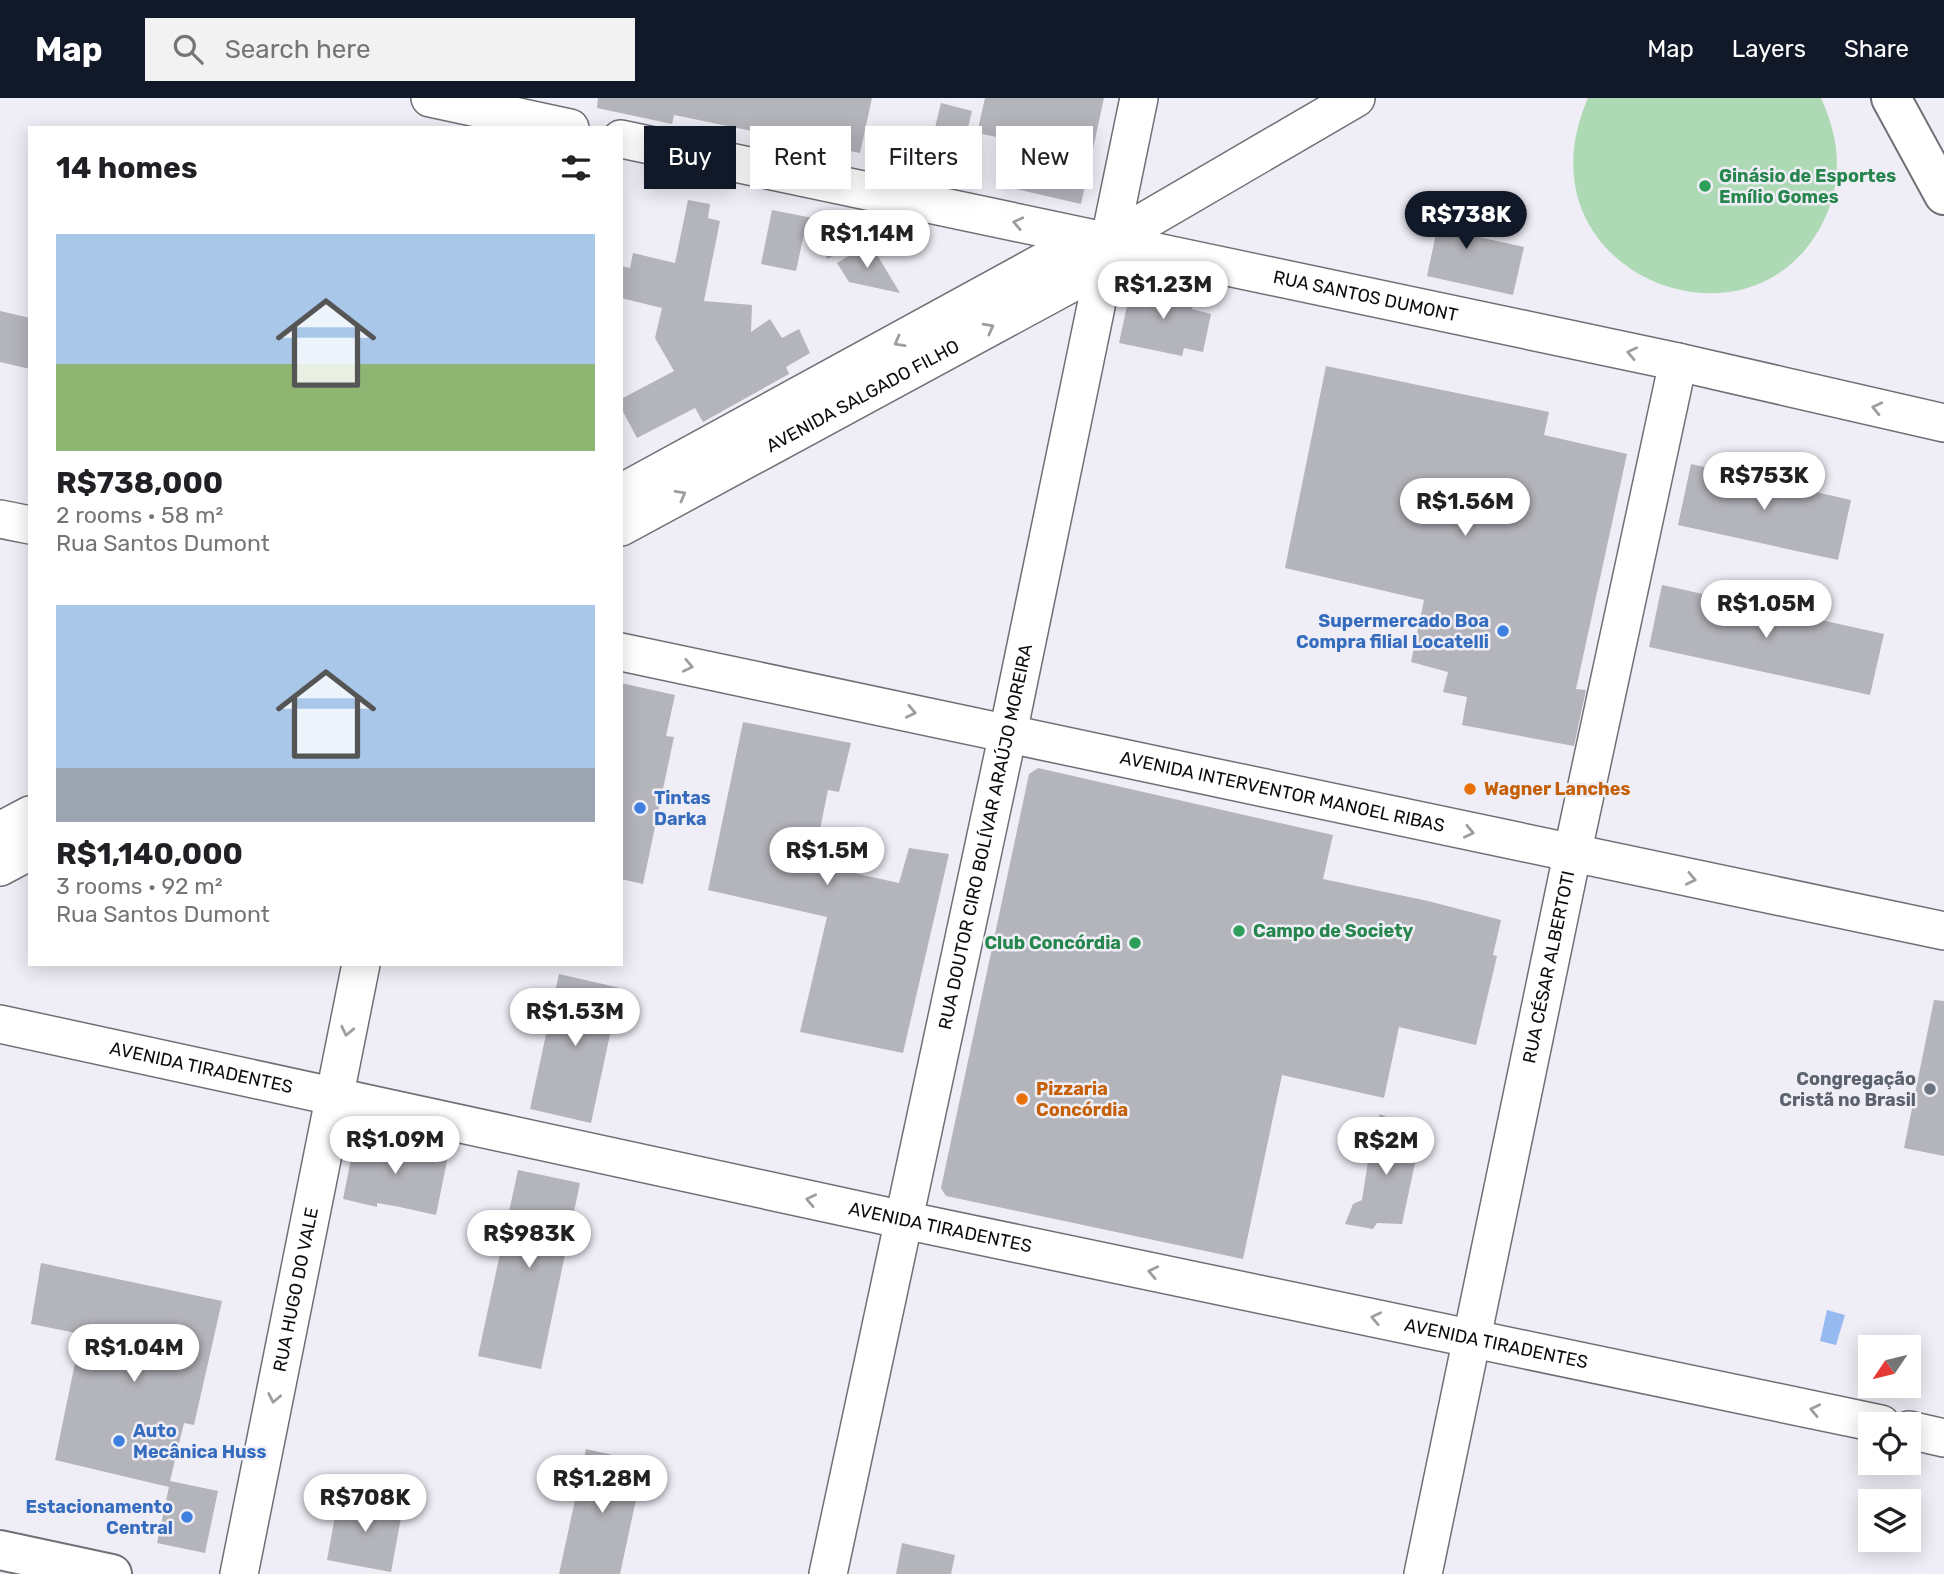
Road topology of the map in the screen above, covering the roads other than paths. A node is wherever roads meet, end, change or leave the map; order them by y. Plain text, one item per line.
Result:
1 (430, 98) edge
2 (1139, 98) edge
3 (1356, 98) edge
4 (1901, 100) edge
5 (550, 119) edge
6 (623, 139) edge
7 (1944, 155) edge
8 (1944, 195) edge
9 (1100, 249) junction
10 (1678, 362) junction
11 (1944, 423) edge
12 (736, 448) junction
13 (623, 492) edge
14 (0, 519) edge
15 (28, 525) edge
16 (623, 526) edge
17 (623, 652) edge
18 (1009, 733) junction
19 (28, 816) edge
20 (0, 831) edge
21 (28, 852) edge
22 (1572, 855) junction
23 (0, 867) edge
24 (1944, 931) edge
25 (361, 966) edge
26 (0, 1024) edge
27 (334, 1097) junction
28 (904, 1220) junction
29 (1472, 1338) junction
30 (1858, 1419) edge
31 (1921, 1433) edge
32 (1944, 1438) edge
33 (0, 1550) edge
34 (112, 1574) edge
35 (239, 1574) edge
36 (828, 1574) edge
37 (1423, 1574) edge

1 - 5 street
2 - 9 street, RUA DOUTOR CIRO BOLÍVAR ARAÚJO MOREIRA
3 - 9 street, AVENIDA SALGADO FILHO
4 - 7 main road
4 - 8 main road
9 -> 6 street, RUA SANTOS DUMONT
10 -> 9 street, RUA SANTOS DUMONT
9 - 12 street, AVENIDA SALGADO FILHO
9 - 18 street, RUA DOUTOR CIRO BOLÍVAR ARAÚJO MOREIRA
11 -> 10 street, RUA SANTOS DUMONT
10 - 22 street, RUA CÉSAR ALBERTOTI
12 - 13 street, AVENIDA SALGADO FILHO
16 -> 12 street, AVENIDA SALGADO FILHO
14 - 15 street
17 -> 18 street, AVENIDA INTERVENTOR MANOEL RIBAS
18 -> 22 street, AVENIDA INTERVENTOR MANOEL RIBAS
18 - 28 street, RUA DOUTOR CIRO BOLÍVAR ARAÚJO MOREIRA
19 - 20 street
21 - 23 street
22 -> 24 street, AVENIDA INTERVENTOR MANOEL RIBAS
22 - 29 street, RUA CÉSAR ALBERTOTI
25 -> 27 street, RUA HUGO DO VALE
26 - 27 street, AVENIDA TIRADENTES
28 -> 27 street, AVENIDA TIRADENTES
27 -> 35 street, RUA HUGO DO VALE
29 -> 28 street, AVENIDA TIRADENTES
28 - 36 street, RUA DOUTOR CIRO BOLÍVAR ARAÚJO MOREIRA
30 -> 29 street, AVENIDA TIRADENTES
29 - 37 street, RUA CÉSAR ALBERTOTI
31 - 32 street
33 - 34 main road

